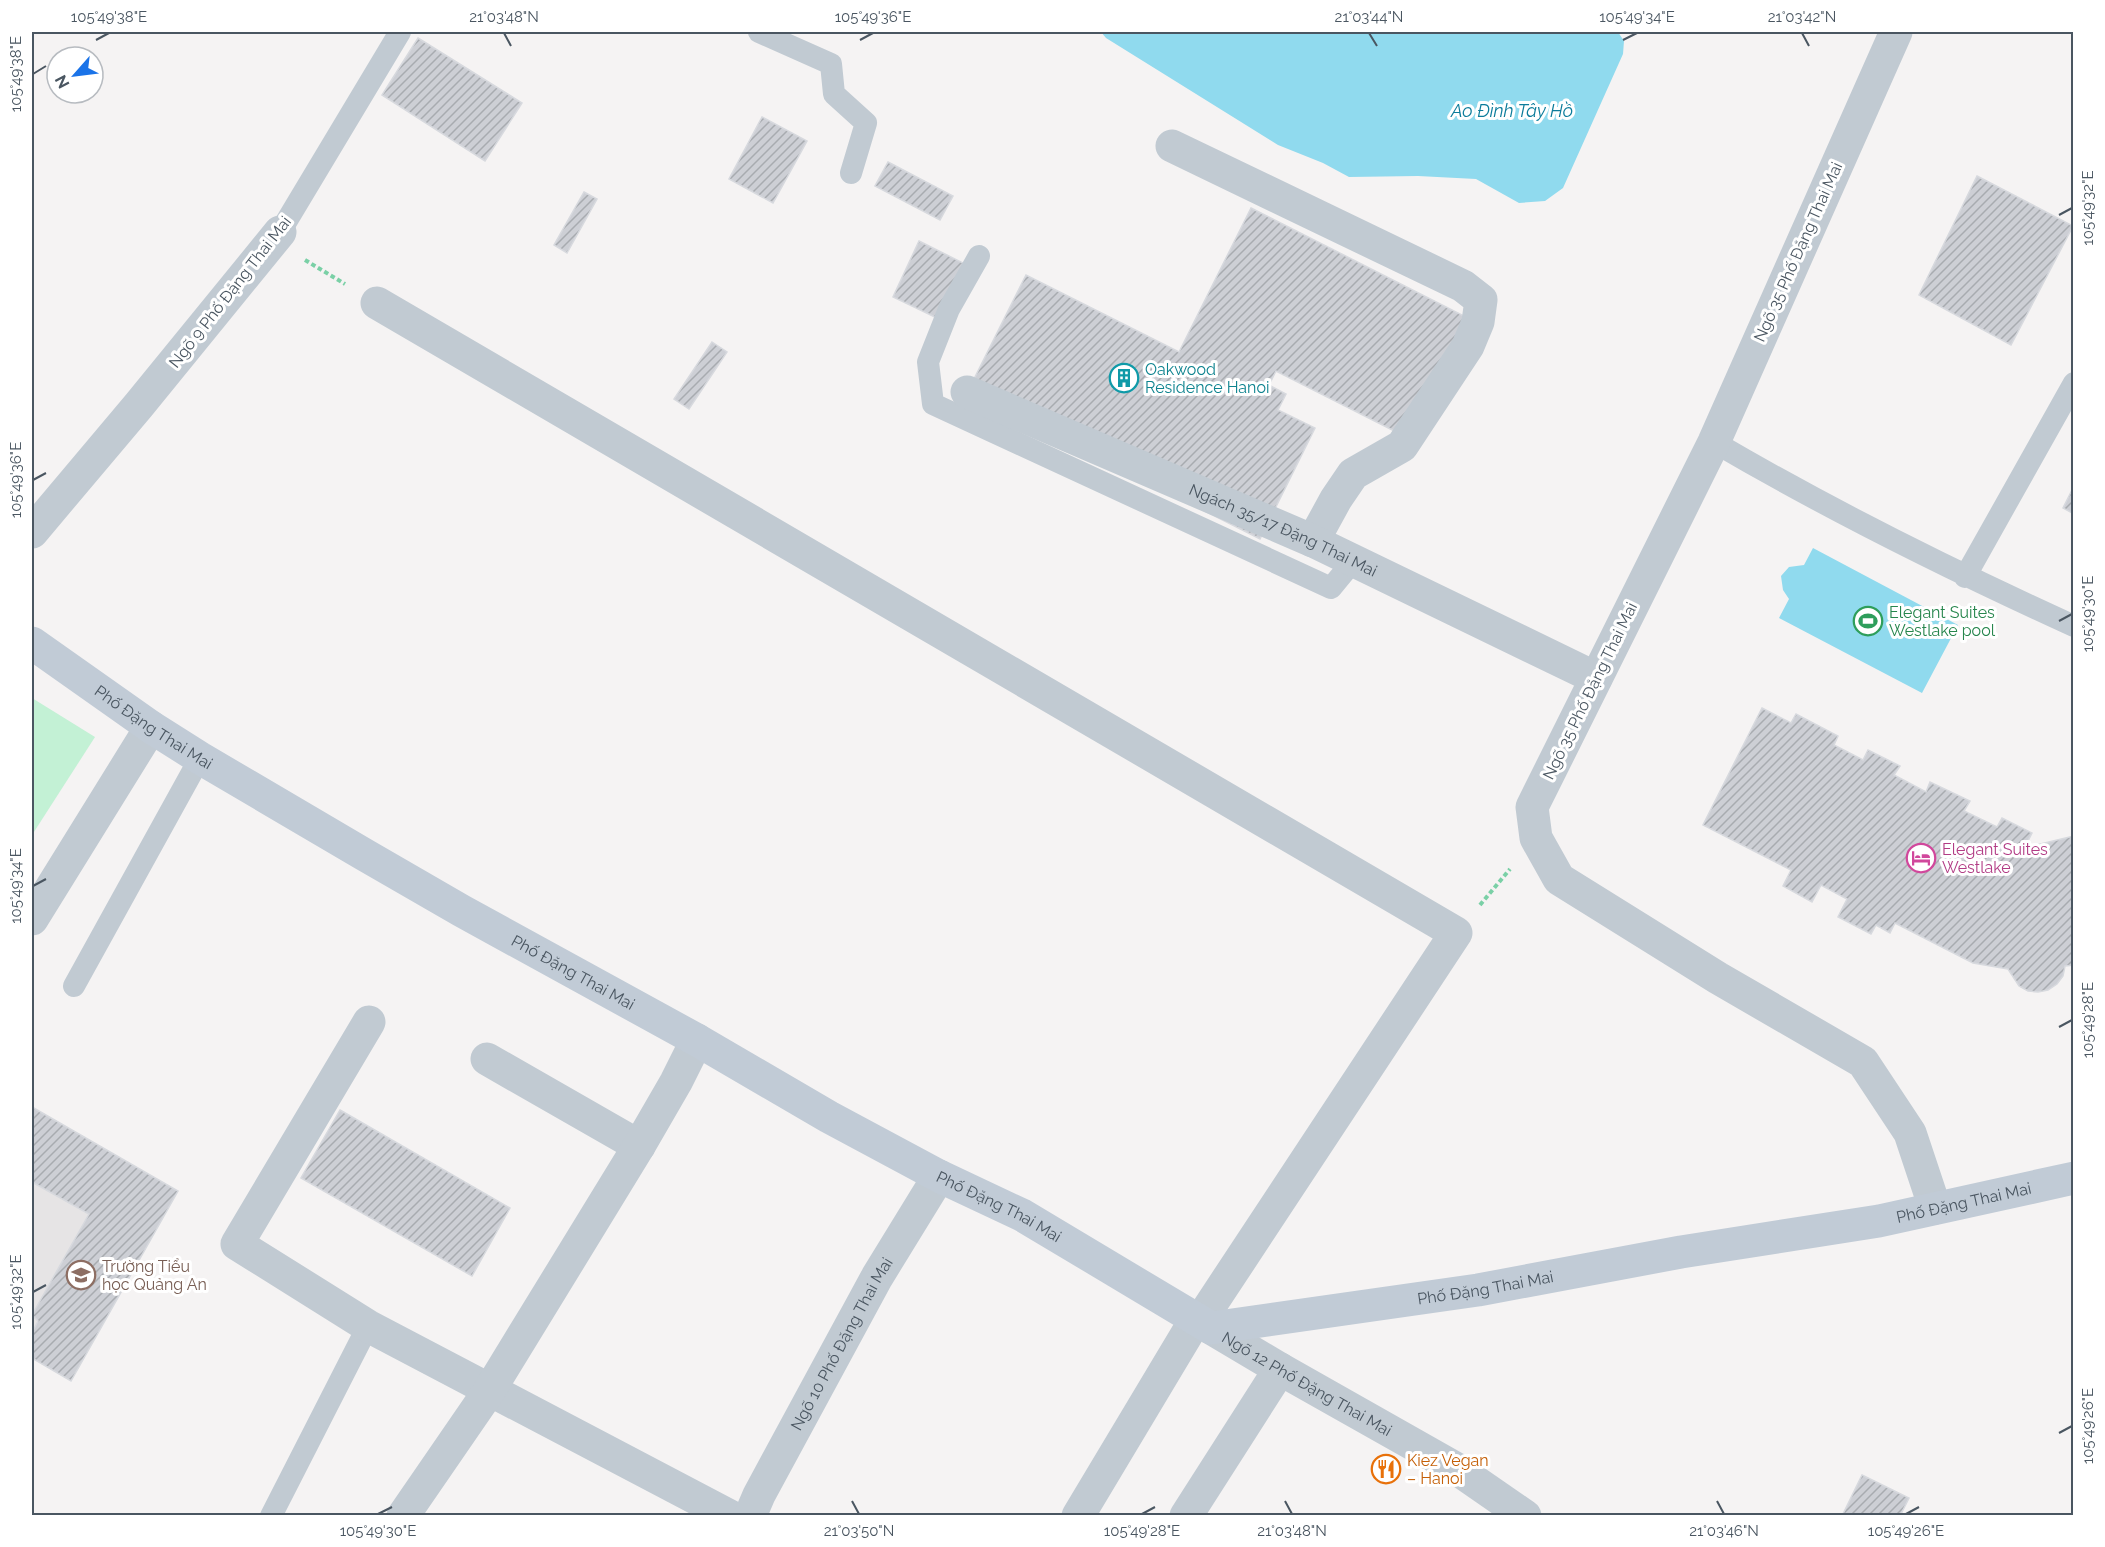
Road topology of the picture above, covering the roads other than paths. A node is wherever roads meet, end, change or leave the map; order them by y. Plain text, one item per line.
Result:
1 (400, 32) edge
2 (759, 32) edge
3 (1896, 32) edge
4 (1172, 146) dead end
5 (851, 173) dead end
6 (277, 237) joint
7 (979, 256) dead end
8 (376, 303) road end
9 (2073, 383) edge
10 (967, 392) dead end
11 (1714, 441) junction
12 (32, 532) edge
13 (1313, 541) junction
14 (1354, 560) junction
15 (1965, 577) junction
16 (2073, 626) edge
17 (32, 643) edge
18 (1596, 678) junction
19 (151, 727) junction
20 (200, 758) junction
21 (32, 919) edge
22 (74, 986) dead end
23 (369, 1022) dead end
24 (697, 1040) junction
25 (487, 1059) dead end
26 (639, 1146) junction
27 (939, 1176) junction
28 (2073, 1178) edge
29 (1935, 1208) junction
30 (1202, 1323) junction
31 (369, 1326) junction
32 (1280, 1370) junction
33 (489, 1391) junction
34 (271, 1515) edge
35 (403, 1515) edge
36 (730, 1515) edge
37 (750, 1515) edge
38 (1077, 1515) edge
39 (1186, 1515) edge
40 (1525, 1515) edge

1 - 6 lane, Ngõ 9 Phố Đặng Thai Mai
2 - 5 lane
3 - 11 street, Ngõ 35 Phố Đặng Thai Mai
4 - 13 street
6 - 12 street, Ngõ 9 Phố Đặng Thai Mai
7 - 14 lane
8 - 30 street
9 - 15 lane
10 - 13 street, Ngách 35/17 Đặng Thai Mai
11 - 15 lane
11 - 18 street, Ngõ 35 Phố Đặng Thai Mai
13 - 14 street, Ngách 35/17 Đặng Thai Mai
14 - 18 street, Ngách 35/17 Đặng Thai Mai
15 - 16 lane
17 - 19 street, Phố Đặng Thai Mai
18 - 29 street, Ngõ 35 Phố Đặng Thai Mai
19 - 20 street, Phố Đặng Thai Mai
19 - 21 street
20 - 22 lane
20 - 24 street, Phố Đặng Thai Mai
23 - 31 street
24 - 26 street
24 - 27 street, Phố Đặng Thai Mai
25 - 26 street
26 - 33 street
27 - 30 street, Phố Đặng Thai Mai
27 - 37 street, Ngõ 10 Phố Đặng Thai Mai
28 - 29 street, Phố Đặng Thai Mai
29 - 30 street, Phố Đặng Thai Mai
30 - 32 street, Ngõ 12 Phố Đặng Thai Mai
30 - 38 street
31 - 33 street
31 - 34 lane
32 - 39 street
32 - 40 street, Ngõ 12 Phố Đặng Thai Mai
33 - 35 street
33 - 36 street

